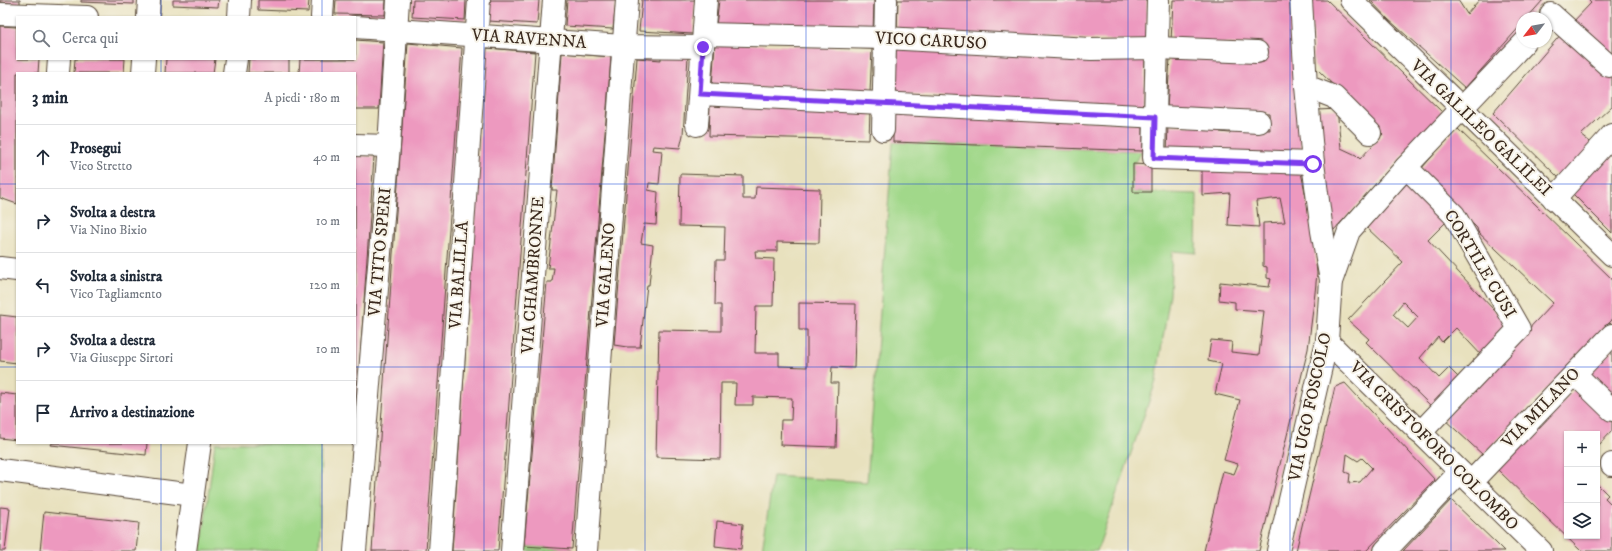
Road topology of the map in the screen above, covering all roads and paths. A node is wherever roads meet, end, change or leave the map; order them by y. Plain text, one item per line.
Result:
1 (149, 0) edge
2 (240, 0) edge
3 (323, 0) edge
4 (398, 0) edge
5 (478, 0) edge
6 (554, 0) edge
7 (627, 0) edge
8 (706, 0) edge
9 (886, 0) edge
10 (1158, 0) edge
11 (1301, 0) edge
12 (1350, 0) edge
13 (63, 11) edge
14 (1554, 11) edge
15 (0, 14) edge
16 (83, 16) edge
17 (148, 16) edge
18 (239, 16) edge
19 (322, 16) edge
20 (356, 27) edge
21 (395, 29) junction
22 (476, 35) junction
23 (885, 38) junction
24 (703, 40) junction
25 (551, 41) junction
26 (623, 46) junction
27 (1157, 48) junction
28 (1519, 48) edge
29 (1257, 52) dead end
30 (59, 60) edge
31 (144, 60) edge
32 (236, 60) edge
33 (1608, 66) dead end
34 (58, 72) edge
35 (143, 72) edge
36 (234, 72) edge
37 (1306, 86) junction
38 (700, 94) junction
39 (883, 103) junction
40 (1462, 108) junction
41 (1155, 117) junction
42 (1260, 122) dead end
43 (697, 125) dead end
44 (883, 130) dead end
45 (1370, 133) dead end
46 (1612, 134) edge
47 (356, 145) edge
48 (389, 146) junction
49 (1313, 164) junction
50 (1406, 167) junction
51 (1554, 199) junction
52 (1612, 255) edge
53 (0, 268) edge
54 (16, 270) edge
55 (1331, 280) junction
56 (1612, 335) edge
57 (1327, 341) junction
58 (1575, 374) junction
59 (1612, 410) edge
60 (1420, 433) junction
61 (200, 444) edge
62 (0, 470) edge
63 (1465, 477) junction
64 (192, 495) junction
65 (185, 551) edge
66 (355, 551) edge
67 (440, 551) edge
68 (512, 551) edge
69 (586, 551) edge
70 (1278, 551) edge
71 (1385, 551) edge
72 (1541, 551) edge

1 - 17 street
2 - 18 street
3 - 19 street
4 - 21 street, VIA TITO SPERI
5 - 22 street, VIA BALILLA
6 - 25 street, VIA CHAMBRONNE
7 - 26 street, VIA GALENO
8 - 24 street
9 - 23 street
10 - 27 street
11 - 37 street, VIA UGO FOSCOLO
12 - 40 street, VIA GALILEO GALILEI
13 - 15 street
13 - 16 street
14 - 33 street
20 - 21 street, VIA RAVENNA
21 - 22 street, VIA RAVENNA
21 - 48 street, VIA TITO SPERI
22 - 25 street, VIA RAVENNA
22 - 67 street, VIA BALILLA
23 - 24 street, VICO CARUSO
23 - 27 street, VICO CARUSO
23 - 39 street
24 - 26 street, VIA RAVENNA
24 - 38 street
25 - 26 street, VIA RAVENNA
25 - 68 street, VIA CHAMBRONNE
26 - 69 street, VIA GALENO
27 - 29 street, VICO CARUSO
27 - 41 street
28 - 40 street
30 - 34 street
31 - 35 street
32 - 36 street
37 - 45 street
37 - 49 street, VIA UGO FOSCOLO
38 - 39 street
38 - 43 street
39 - 41 street
39 - 44 street
40 - 50 street
40 - 51 street, VIA GALILEO GALILEI
41 - 42 street
41 - 49 street
46 - 51 street
47 - 48 street
48 - 66 street, VIA TITO SPERI
49 - 55 street, VIA UGO FOSCOLO
50 - 55 street
50 - 60 street, CORTILE CUSI
51 - 52 street, VIA GALILEO GALILEI
53 - 54 street
55 - 57 street, VIA UGO FOSCOLO
56 - 58 street, VIA MILANO
57 - 60 street, VIA CRISTOFORO COLOMBO
57 - 70 street, VIA UGO FOSCOLO
58 - 59 street
58 - 63 street, VIA MILANO
60 - 63 street, VIA CRISTOFORO COLOMBO
61 - 64 street
62 - 64 street
63 - 71 street, VIA MILANO
63 - 72 street, VIA CRISTOFORO COLOMBO
64 - 65 street

